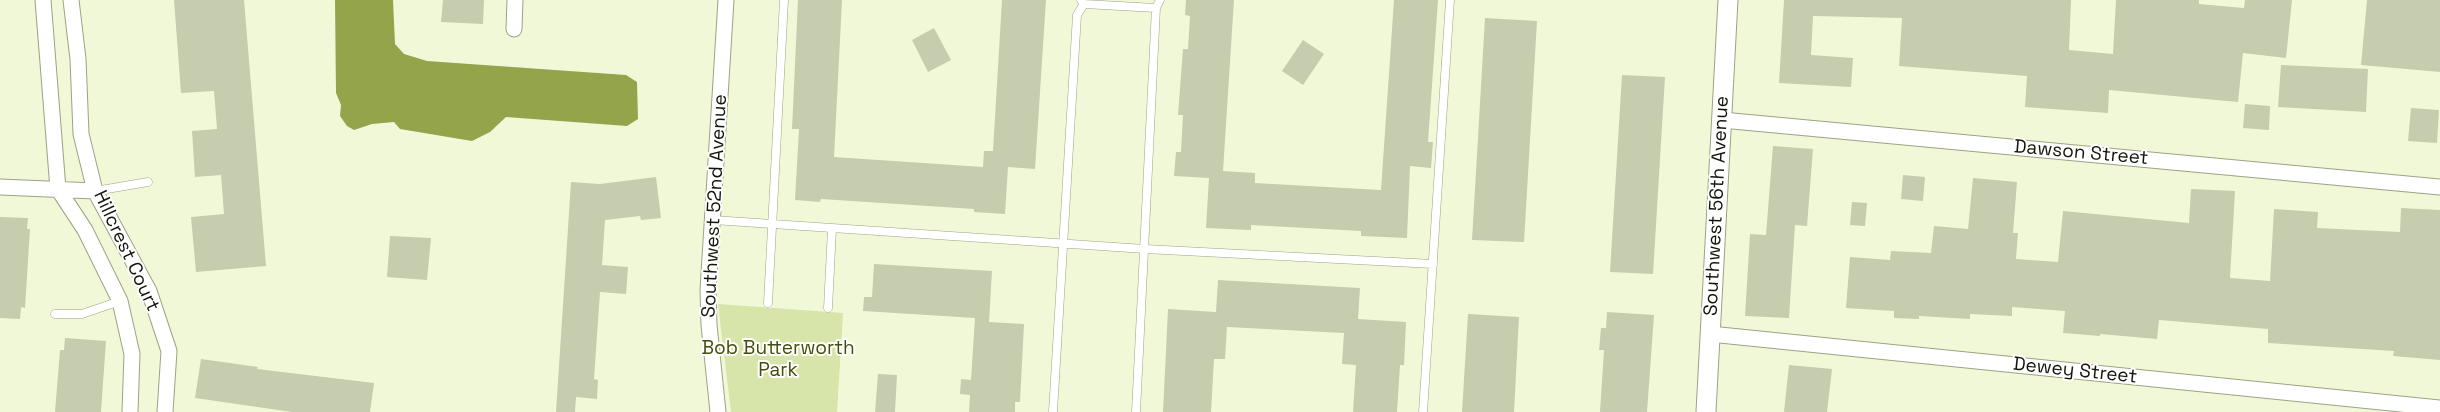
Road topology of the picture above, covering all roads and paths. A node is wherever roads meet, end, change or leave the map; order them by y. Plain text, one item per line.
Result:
1 (43, 0) edge
2 (71, 0) edge
3 (515, 0) edge
4 (726, 0) edge
5 (784, 0) edge
6 (1160, 0) edge
7 (1450, 0) edge
8 (1728, 0) edge
9 (1082, 2) edge
10 (1156, 8) junction
11 (514, 29) dead end
12 (1722, 120) junction
13 (148, 182) dead end
14 (0, 187) edge
15 (2440, 187) edge
16 (58, 190) junction
17 (96, 191) junction
18 (713, 220) junction
19 (772, 226) junction
20 (832, 229) junction
21 (1063, 244) junction
22 (1145, 249) junction
23 (1433, 264) junction
24 (120, 301) junction
25 (768, 303) dead end
26 (828, 308) dead end
27 (54, 314) dead end
28 (1710, 334) junction
29 (2440, 408) edge
30 (130, 412) edge
31 (165, 412) edge
32 (718, 412) edge
33 (1053, 412) edge
34 (1136, 412) edge
35 (1423, 412) edge
36 (1706, 412) edge

1 - 16 street, Hillcrest Court
2 - 17 street, Hillcrest Court
3 - 11 street
4 - 18 street, Southwest 52nd Avenue
5 - 19 lane
6 - 10 lane
7 - 23 lane
8 - 12 street, Southwest 56th Avenue
9 - 10 lane
9 - 21 lane
10 - 22 lane
12 - 15 street, Dawson Street
12 - 28 street, Southwest 56th Avenue
13 - 17 lane
14 - 16 street
16 - 17 street
16 - 24 street, Hillcrest Court
17 - 31 street, Hillcrest Court
18 - 19 lane
18 - 32 street, Southwest 52nd Avenue
19 - 20 lane
19 - 25 lane
20 - 21 lane
20 - 26 lane
21 - 22 lane
21 - 33 lane
22 - 23 lane
22 - 34 lane
23 - 35 lane
24 - 27 lane
24 - 30 street, Hillcrest Court
28 - 29 street, Dewey Street
28 - 36 street, Southwest 56th Avenue

